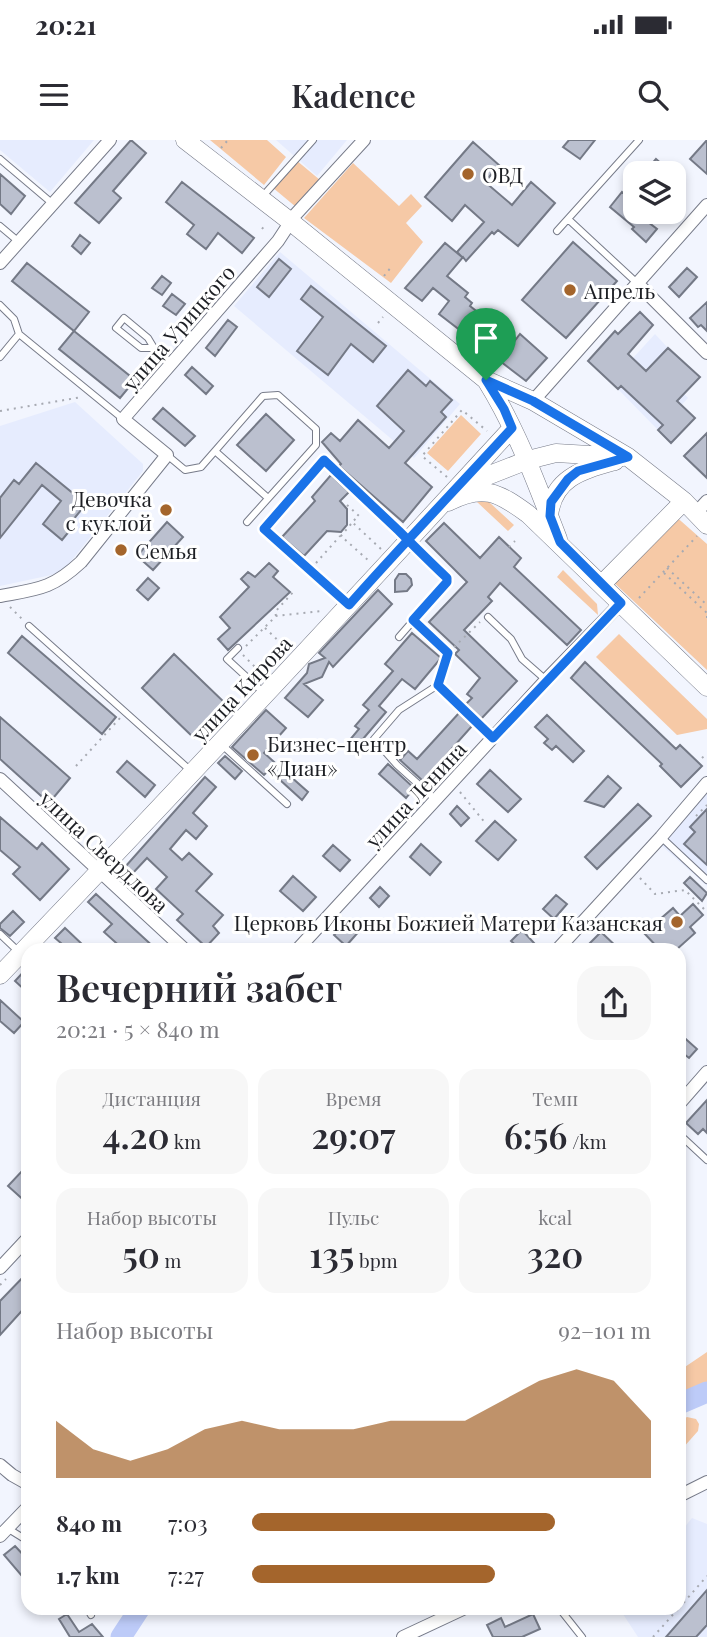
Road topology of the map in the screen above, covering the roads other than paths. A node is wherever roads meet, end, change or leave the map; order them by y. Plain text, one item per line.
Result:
1 (110, 140) edge
2 (185, 140) edge
3 (313, 140) edge
4 (364, 140) edge
5 (639, 140) edge
6 (0, 159) edge
7 (261, 199) junction
8 (53, 204) junction
9 (707, 205) edge
10 (568, 219) junction
11 (291, 222) junction
12 (0, 226) edge
13 (557, 232) dead end
14 (19, 242) junction
15 (0, 263) edge
16 (637, 283) junction
17 (0, 305) edge
18 (19, 334) junction
19 (154, 348) junction
20 (707, 353) edge
21 (0, 357) edge
22 (172, 364) junction
23 (486, 380) junction
24 (533, 401) junction
25 (123, 419) junction
26 (512, 428) junction
27 (215, 451) junction
28 (167, 455) junction
29 (628, 457) junction
30 (528, 460) junction
31 (452, 482) junction
32 (268, 498) junction
33 (439, 507) junction
34 (698, 515) edge
35 (550, 516) junction
36 (247, 522) dead end
37 (408, 540) junction
38 (560, 542) junction
39 (602, 584) junction
40 (0, 596) edge
41 (628, 603) junction
42 (349, 605) junction
43 (488, 617) road end
44 (29, 626) road end
45 (398, 637) dead end
46 (238, 648) dead end
47 (546, 680) junction
48 (265, 686) junction
49 (707, 687) edge
50 (493, 738) junction
51 (220, 743) junction
52 (192, 773) junction
53 (0, 779) edge
54 (707, 783) edge
55 (436, 800) junction
56 (287, 804) dead end
57 (662, 837) junction
58 (99, 872) junction
59 (707, 880) edge
60 (0, 934) edge
61 (31, 943) edge
62 (177, 943) edge
63 (303, 943) edge
64 (563, 943) edge
65 (21, 953) joint
66 (0, 975) edge
67 (707, 1072) edge
68 (686, 1096) edge
69 (686, 1140) edge
70 (707, 1160) edge
71 (21, 1246) edge
72 (0, 1268) edge
73 (0, 1465) edge
74 (21, 1480) edge
75 (707, 1482) edge
76 (686, 1492) edge
77 (21, 1514) edge
78 (4, 1532) edge
79 (21, 1538) edge
80 (451, 1615) edge
81 (565, 1615) edge
82 (403, 1637) edge
83 (582, 1637) edge

1 - 8 street
2 - 7 street
3 - 7 lane
4 - 11 street, улица Урицкого
5 - 10 lane
6 - 8 lane
7 - 11 street
8 - 14 street
9 - 16 street
10 - 13 lane
10 - 16 lane
11 - 22 street, улица Урицкого
11 - 23 street
12 - 14 lane
14 - 15 street
16 - 20 street
16 - 24 street
17 - 18 lane
18 - 21 lane
18 - 25 lane
19 - 19 lane
19 - 22 lane
22 - 25 street, улица Урицкого
23 - 24 street
23 - 26 street
24 - 29 street
25 - 28 street, улица Урицкого
26 - 30 street
26 - 31 street, улица Кирова
27 - 28 lane
27 - 32 lane
27 - 32 lane
28 - 40 street
29 - 30 street
29 - 34 street
29 - 35 street
30 - 31 street
30 - 35 street
31 - 33 street, улица Кирова
32 - 36 lane
33 - 37 street, улица Кирова
33 - 38 street
34 - 39 street
35 - 38 street
37 - 42 street, улица Кирова
37 - 42 lane
37 - 45 lane
38 - 39 street
39 - 41 street
41 - 47 street, улица Ленина
41 - 49 street
42 - 48 street, улица Кирова
43 - 47 lane
44 - 52 lane
46 - 48 lane
47 - 50 street, улица Ленина
48 - 51 street, улица Кирова
50 - 55 street, улица Ленина
50 - 55 lane
51 - 52 street, улица Кирова
51 - 56 lane
52 - 58 street, улица Кирова
53 - 58 street, улица Свердлова
54 - 57 street
55 - 63 street, улица Ленина
57 - 59 lane
57 - 64 street
58 - 61 street, улица Кирова
58 - 62 street, улица Свердлова
60 - 65 lane
65 - 66 street, улица Кирова
67 - 68 street
69 - 70 lane
71 - 72 street
73 - 74 street
75 - 76 street
77 - 78 street
78 - 79 lane
80 - 82 street
81 - 83 lane

